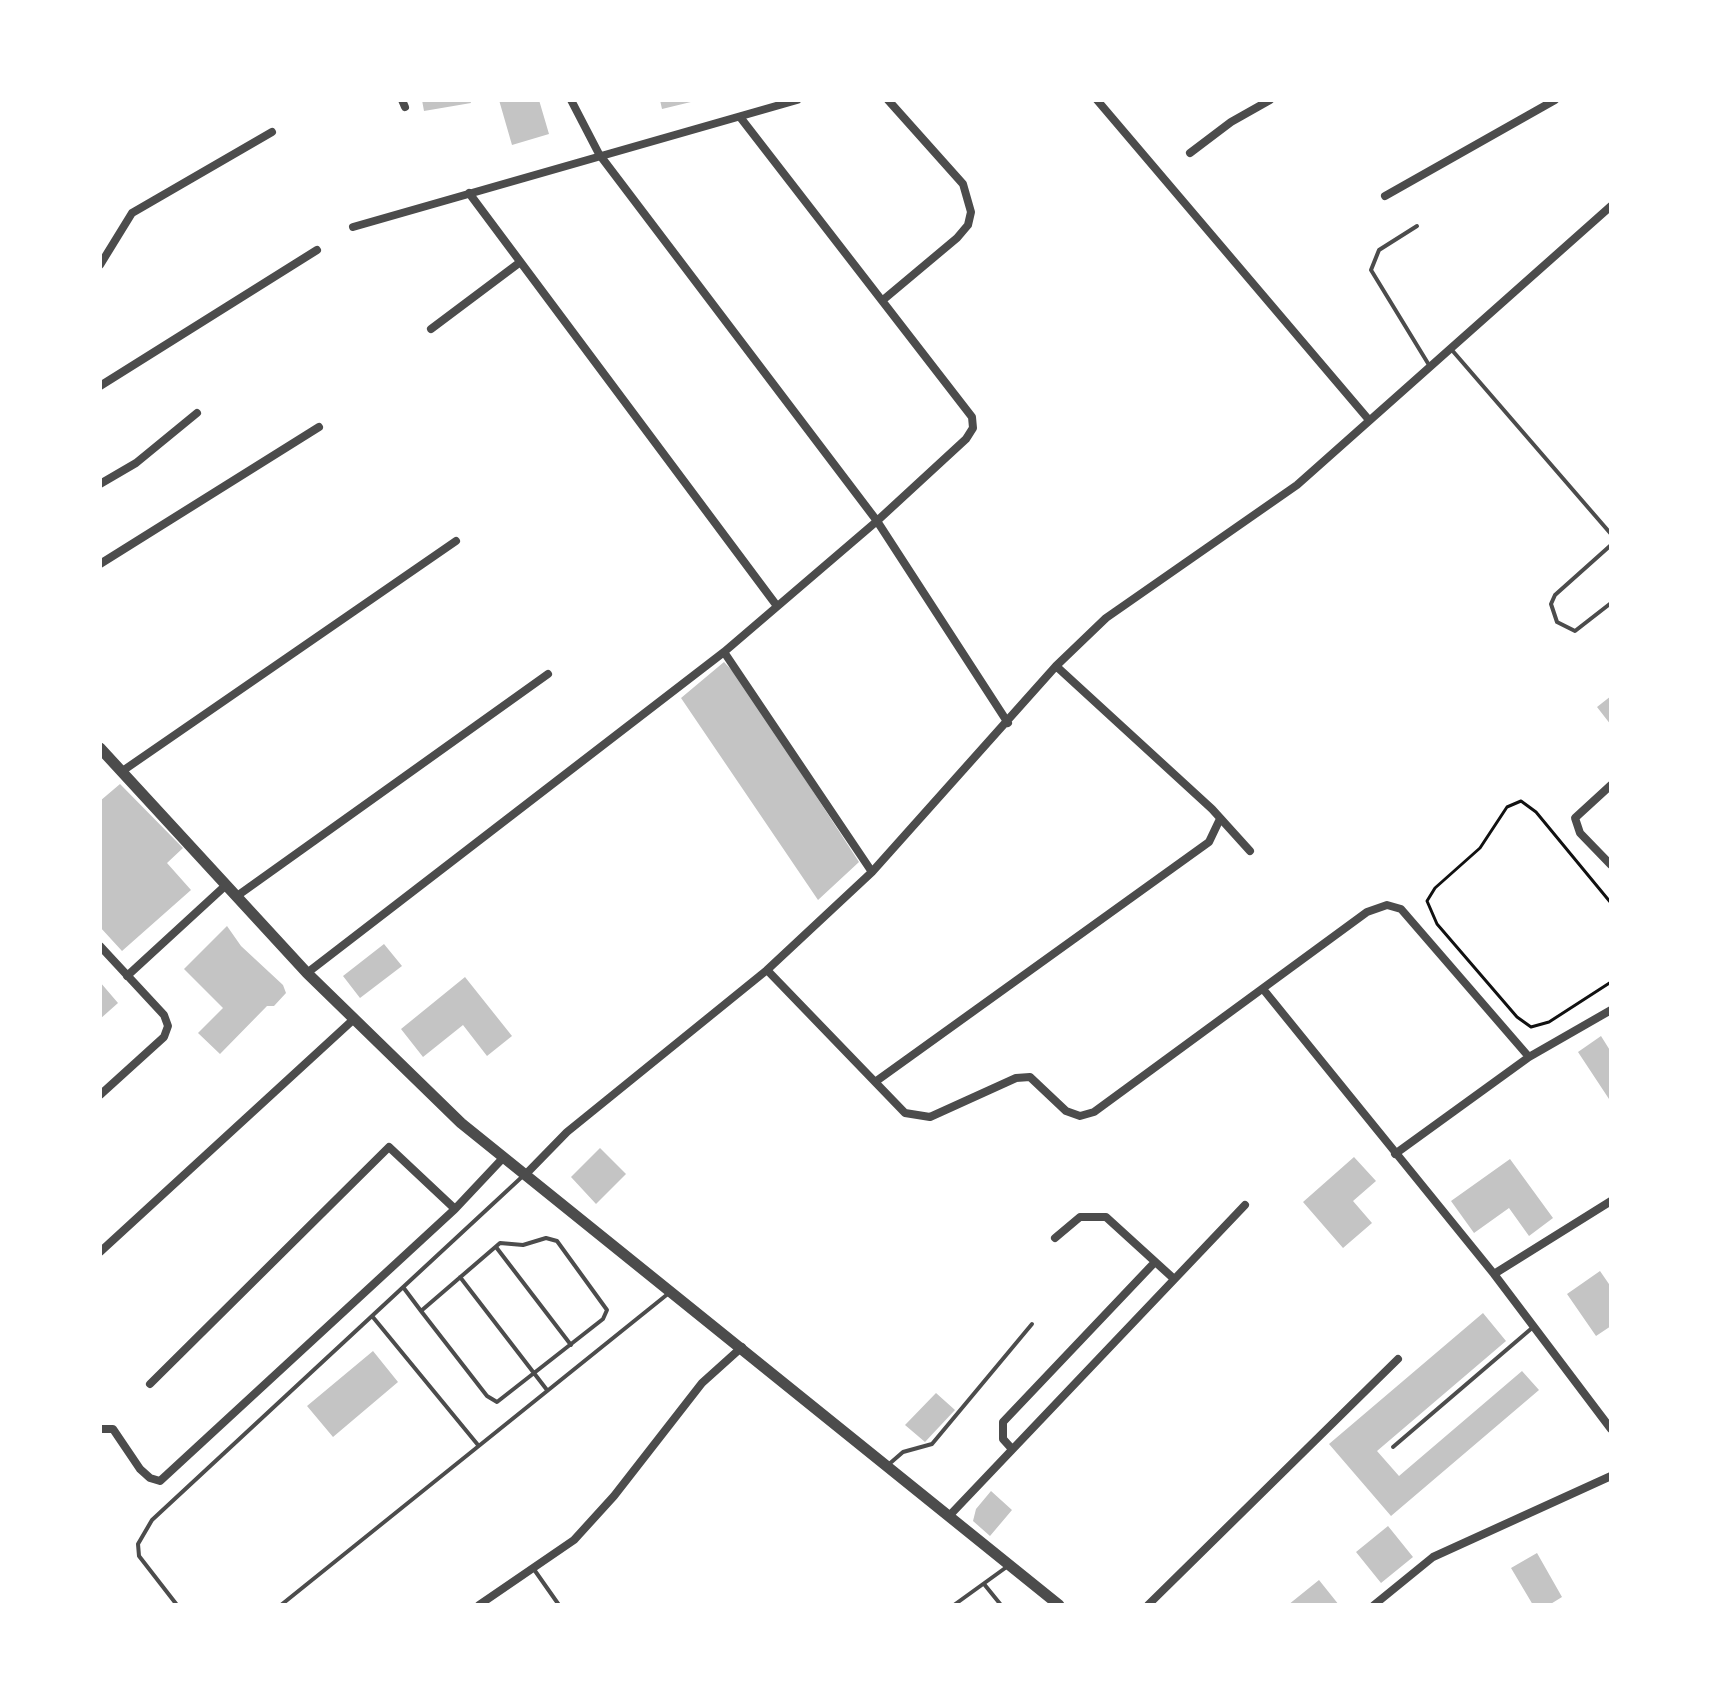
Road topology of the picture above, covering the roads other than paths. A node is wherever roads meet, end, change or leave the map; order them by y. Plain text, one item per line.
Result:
1 (571, 100) edge
2 (797, 100) edge
3 (888, 100) edge
4 (1097, 100) edge
5 (1270, 100) edge
6 (1555, 100) edge
7 (740, 117) junction
8 (272, 132) dead end
9 (1190, 153) dead end
10 (599, 154) junction
11 (469, 193) junction
12 (1385, 196) dead end
13 (1611, 206) edge
14 (1417, 226) dead end
15 (353, 227) dead end
16 (317, 250) dead end
17 (519, 263) junction
18 (100, 265) edge
19 (883, 300) junction
20 (431, 329) dead end
21 (1451, 349) junction
22 (1430, 367) junction
23 (100, 386) edge
24 (197, 413) dead end
25 (1369, 420) junction
26 (319, 427) dead end
27 (100, 484) edge
28 (877, 521) junction
29 (1611, 534) edge
30 (456, 541) dead end
31 (1611, 545) edge
32 (100, 564) edge
33 (1611, 603) edge
34 (777, 606) junction
35 (724, 652) junction
36 (1056, 666) junction
37 (548, 674) dead end
38 (1008, 723) junction
39 (100, 748) edge
40 (121, 772) junction
41 (1611, 785) edge
42 (1219, 821) junction
43 (1250, 851) dead end
44 (1611, 865) edge
45 (872, 872) junction
46 (225, 886) junction
47 (237, 896) junction
48 (100, 946) edge
49 (767, 970) junction
50 (307, 973) junction
51 (127, 976) junction
52 (1263, 989) junction
53 (1611, 1010) edge
54 (354, 1019) junction
55 (1529, 1057) junction
56 (875, 1082) junction
57 (100, 1095) edge
58 (1395, 1154) junction
59 (503, 1158) junction
60 (526, 1174) junction
61 (1611, 1201) edge
62 (1245, 1205) dead end
63 (455, 1209) junction
64 (1055, 1238) dead end
65 (496, 1247) junction
66 (100, 1252) edge
67 (1155, 1262) junction
68 (1494, 1274) junction
69 (460, 1277) junction
70 (1173, 1278) junction
71 (403, 1287) junction
72 (672, 1291) junction
73 (421, 1311) junction
74 (372, 1316) junction
75 (1032, 1324) dead end
76 (1534, 1327) junction
77 (571, 1345) junction
78 (742, 1347) junction
79 (1398, 1359) dead end
80 (535, 1374) junction
81 (150, 1384) dead end
82 (547, 1390) junction
83 (100, 1429) edge
84 (1611, 1429) edge
85 (478, 1445) junction
86 (1393, 1447) dead end
87 (1012, 1449) junction
88 (888, 1465) junction
89 (1611, 1476) edge
90 (950, 1515) junction
91 (1010, 1565) junction
92 (533, 1568) junction
93 (984, 1584) junction
94 (177, 1605) edge
95 (281, 1605) edge
96 (479, 1605) edge
97 (559, 1605) edge
98 (954, 1605) edge
99 (1001, 1605) edge
100 (1059, 1605) edge
101 (1148, 1605) edge
102 (1374, 1605) edge

1 - 10 street
2 - 7 street
3 - 19 street
4 - 25 street
5 - 9 street
6 - 12 street
7 - 10 street
7 - 19 street
8 - 18 street
10 - 11 street
10 - 28 street
11 - 15 street
11 - 17 street
13 - 21 street
14 - 22 lane
16 - 23 street
17 - 20 street
17 - 34 street
19 - 28 street
21 - 22 street
21 - 29 lane
22 - 25 street
24 - 27 street
25 - 36 street
26 - 32 street
28 - 34 street
28 - 38 street
30 - 40 street
31 - 33 lane
34 - 35 street
35 - 45 street
35 - 50 street
36 - 38 street
36 - 42 street
37 - 47 street
38 - 45 street
39 - 40 street
40 - 46 street
41 - 44 street
42 - 43 street
42 - 56 street
45 - 49 street
46 - 47 street
46 - 51 street
47 - 50 street
48 - 51 street
49 - 56 street
49 - 60 street
50 - 54 street
51 - 57 street
52 - 55 street
52 - 56 street
52 - 58 street
53 - 55 street
54 - 59 street
54 - 66 street
55 - 58 street
58 - 68 street
59 - 60 street
59 - 63 street
60 - 71 lane
60 - 72 street
61 - 68 street
62 - 70 street
63 - 81 street
63 - 83 street
64 - 67 street
65 - 69 lane
65 - 77 lane
65 - 77 lane
67 - 70 street
67 - 87 street
68 - 76 street
69 - 73 lane
69 - 80 lane
70 - 87 street
71 - 73 lane
71 - 74 lane
72 - 78 street
72 - 82 lane
73 - 80 lane
74 - 85 lane
74 - 94 lane
75 - 88 lane
76 - 84 street
76 - 86 lane
77 - 80 lane
78 - 88 street
78 - 92 street
79 - 101 street
80 - 82 lane
82 - 85 lane
85 - 95 lane
87 - 90 street
88 - 90 street
89 - 102 street
90 - 91 street
91 - 93 lane
91 - 100 street
92 - 96 street
92 - 97 lane
93 - 98 lane
93 - 99 lane

